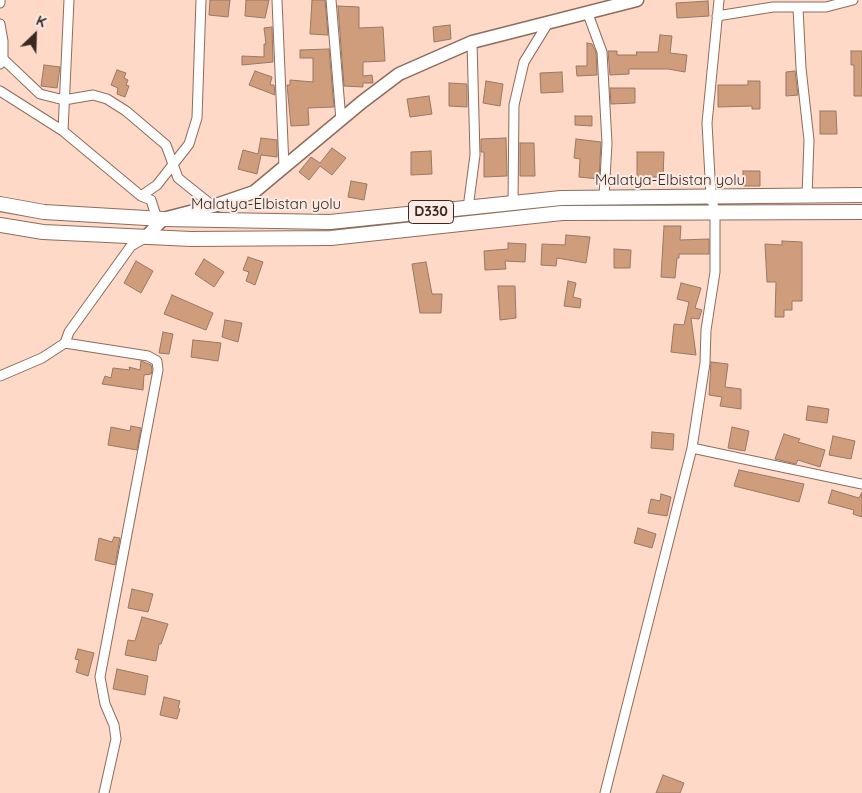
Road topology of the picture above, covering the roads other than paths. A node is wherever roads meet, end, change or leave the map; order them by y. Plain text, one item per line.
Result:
1 (69, 0) edge
2 (201, 0) edge
3 (277, 0) edge
4 (332, 0) edge
5 (637, 0) edge
6 (719, 0) edge
7 (853, 0) edge
8 (798, 8) junction
9 (588, 14) junction
10 (717, 16) junction
11 (548, 23) junction
12 (0, 24) edge
13 (472, 42) junction
14 (1, 59) edge
15 (0, 92) edge
16 (64, 100) junction
17 (340, 120) junction
18 (63, 132) junction
19 (172, 165) junction
20 (284, 167) junction
21 (862, 195) edge
22 (141, 196) junction
23 (711, 196) junction
24 (806, 196) junction
25 (604, 197) junction
26 (513, 203) junction
27 (0, 204) edge
28 (213, 206) junction
29 (468, 208) junction
30 (715, 212) junction
31 (862, 212) edge
32 (160, 219) junction
33 (0, 224) edge
34 (146, 237) junction
35 (65, 343) junction
36 (0, 376) edge
37 (692, 448) junction
38 (862, 484) edge
39 (104, 793) edge
40 (605, 793) edge

1 - 16 street
2 - 19 street
3 - 20 street
4 - 17 street
5 - 9 street
6 - 10 street
7 - 8 street
8 - 10 street
8 - 24 street
9 - 11 street
9 - 25 street
10 - 23 street
11 - 13 street
11 - 26 street
12 - 14 street
13 - 17 street
13 - 29 street
14 - 16 street
15 - 18 street
16 - 18 street
16 - 19 street
17 - 20 street
18 - 22 street
19 - 22 street
19 - 28 street
20 - 28 street
21 - 24 main road, Malatya-Elbistan yolu / D330
22 - 32 street
23 - 24 main road, Malatya-Elbistan yolu / D330
23 - 25 main road, Malatya-Elbistan yolu / D330
23 - 30 street
25 - 26 main road, Malatya-Elbistan yolu / D330
26 - 29 main road, Malatya-Elbistan yolu / D330
27 - 32 main road, Malatya-Elbistan yolu / D330
28 - 32 street
29 - 32 main road, Malatya-Elbistan yolu / D330
30 - 31 main road, D330
30 - 34 main road, D330
30 - 37 street
32 - 34 street
33 - 34 main road, D330
34 - 35 street
35 - 36 street
35 - 39 street
37 - 38 street
37 - 40 street

